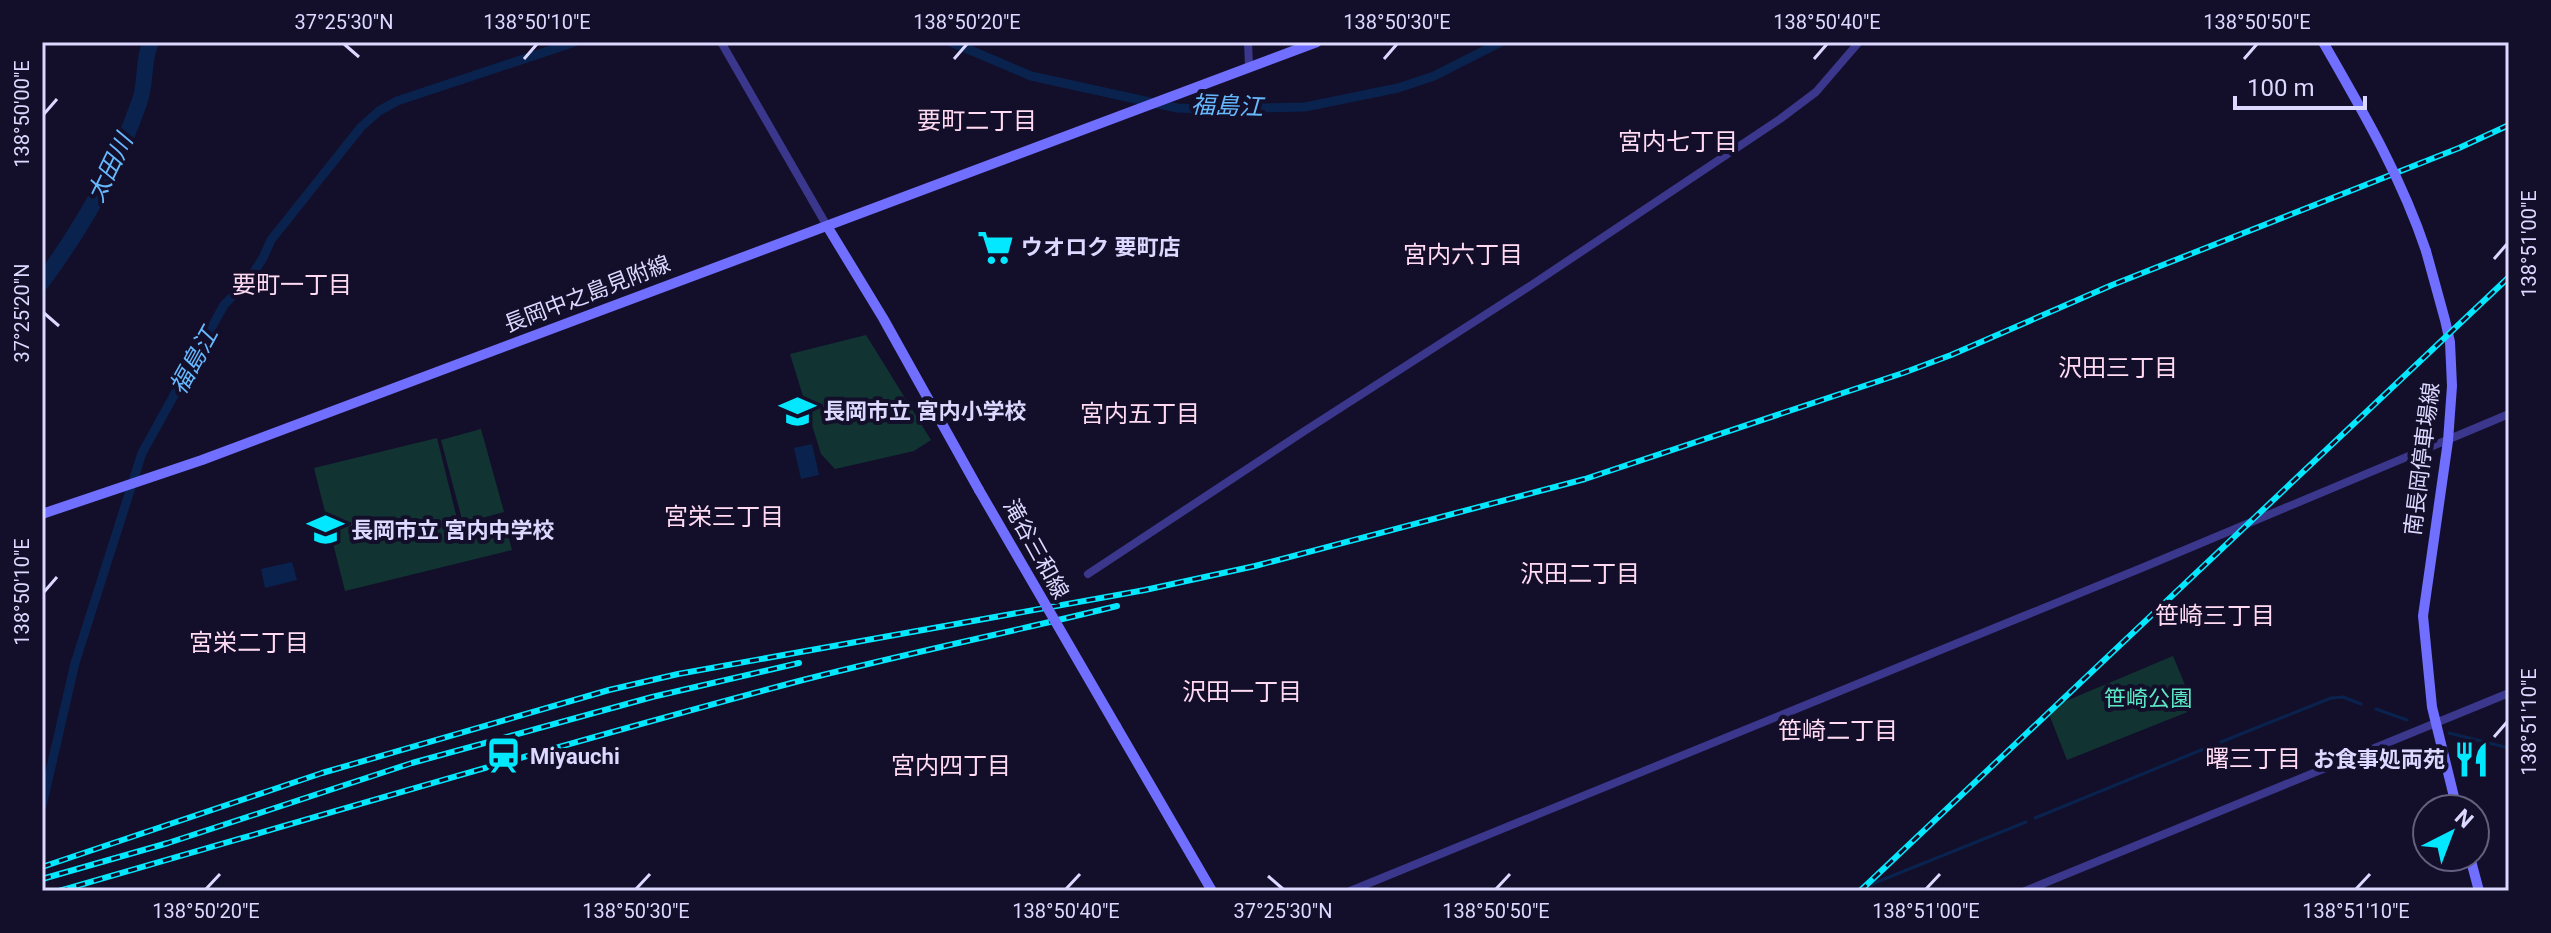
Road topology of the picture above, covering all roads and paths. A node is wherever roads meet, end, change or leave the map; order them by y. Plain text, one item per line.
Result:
1 (721, 42) edge
2 (1248, 42) edge
3 (1317, 42) edge
4 (1859, 42) edge
5 (2323, 42) edge
6 (1249, 66) junction
7 (827, 226) junction
8 (2509, 414) edge
9 (2448, 441) junction
10 (42, 514) edge
11 (1088, 574) dead end
12 (2509, 693) edge
13 (2435, 723) junction
14 (2453, 793) edge
15 (1212, 891) edge
16 (1350, 891) edge
17 (2025, 891) edge

1 - 7 street
2 - 6 street
3 - 6 main road
4 - 11 street
5 - 9 main road, 南長岡停車場線, bridge
6 - 7 main road, 長岡中之島見附線
7 - 10 main road, 長岡中之島見附線
7 - 15 main road, 滝谷三和線, bridge
8 - 9 street
9 - 13 main road, 南長岡停車場線
9 - 16 street
12 - 13 street
13 - 14 main road, 南長岡停車場線
13 - 17 street

